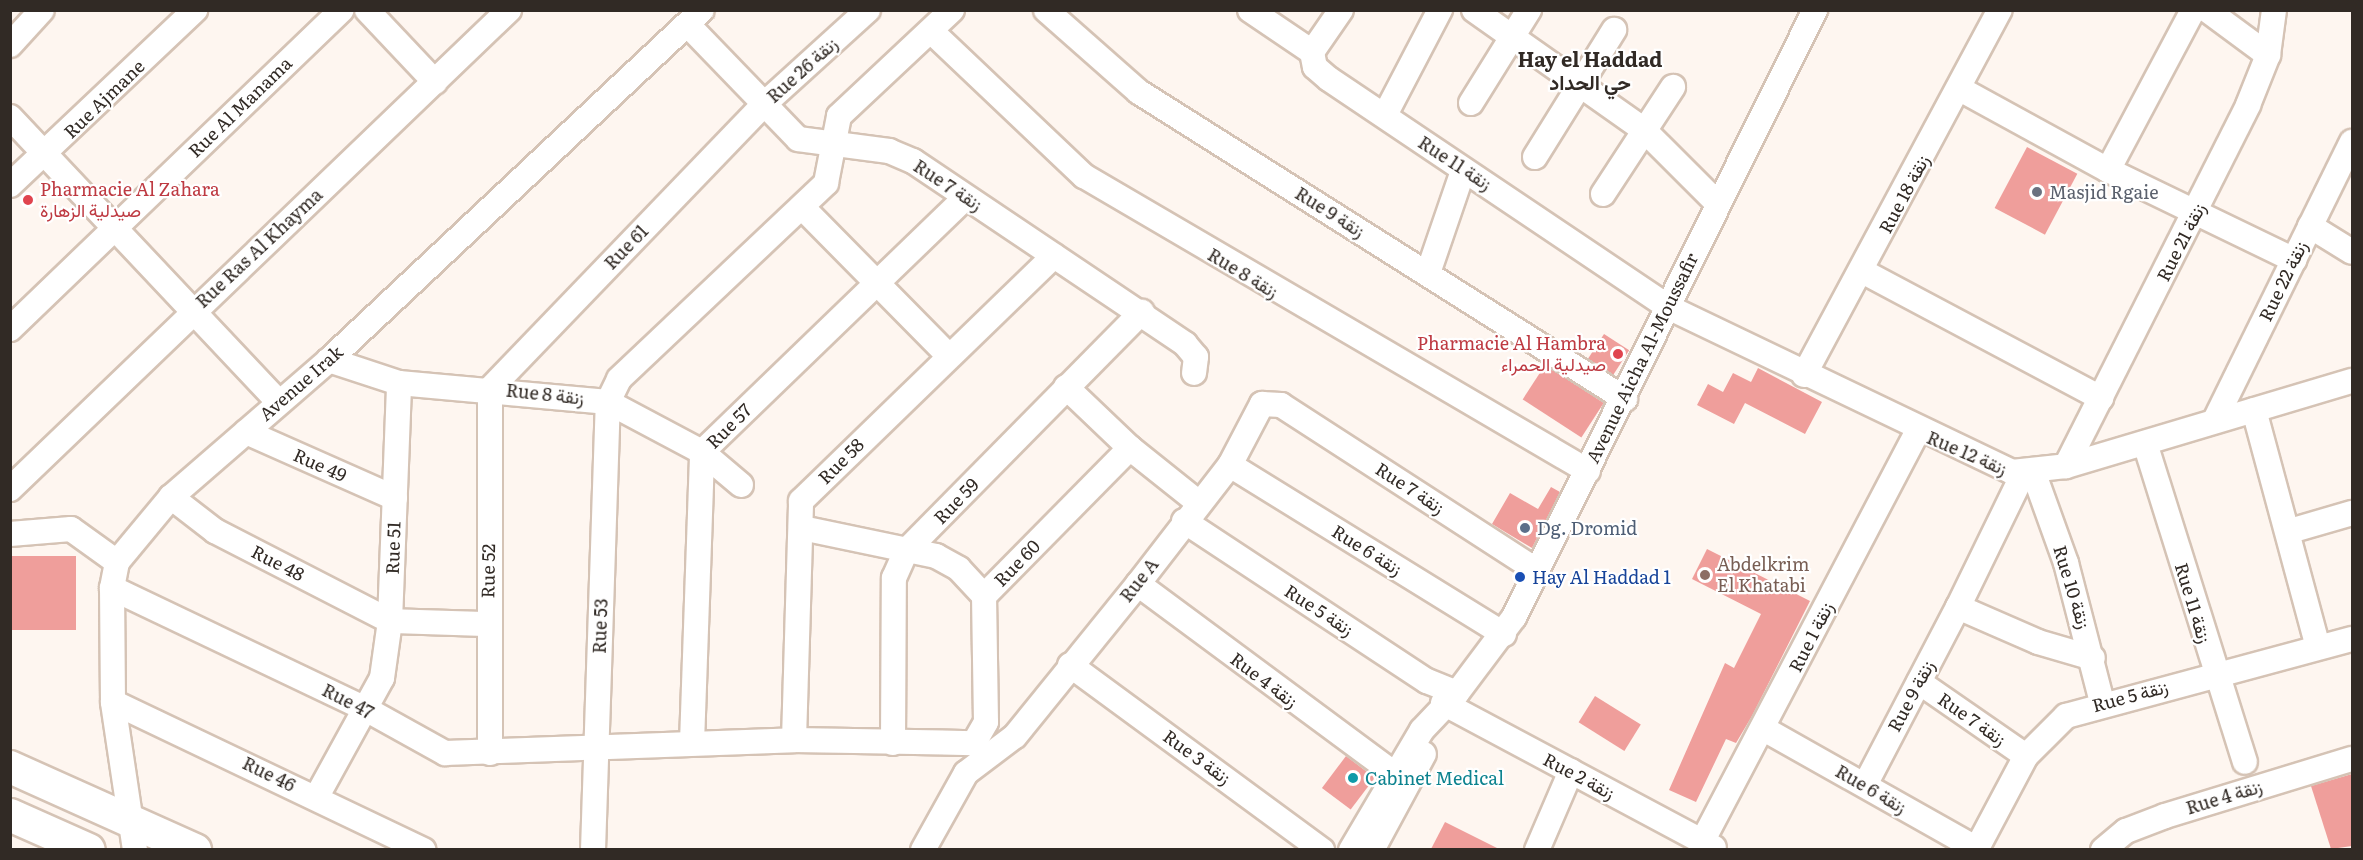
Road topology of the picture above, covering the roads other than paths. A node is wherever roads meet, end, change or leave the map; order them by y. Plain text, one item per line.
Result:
1 (42, 10) edge
2 (195, 10) edge
3 (341, 10) edge
4 (367, 10) edge
5 (509, 10) edge
6 (868, 10) edge
7 (952, 10) edge
8 (1046, 10) edge
9 (1250, 10) edge
10 (1341, 10) edge
11 (1440, 10) edge
12 (1474, 10) edge
13 (1529, 10) edge
14 (2000, 10) edge
15 (2193, 10) edge
16 (2207, 10) edge
17 (2274, 10) edge
18 (1812, 12) edge
19 (695, 18) edge
20 (1614, 30) dead end
21 (931, 31) junction
22 (1512, 38) junction
23 (10, 45) edge
24 (1312, 52) junction
25 (2268, 55) junction
26 (435, 82) junction
27 (1580, 84) junction
28 (1674, 87) dead end
29 (1960, 89) junction
30 (1471, 103) dead end
31 (762, 106) junction
32 (1385, 115) junction
33 (10, 117) edge
34 (1644, 130) junction
35 (2352, 142) edge
36 (834, 147) junction
37 (47, 154) junction
38 (1535, 157) dead end
39 (1463, 171) junction
40 (2108, 171) junction
41 (10, 185) edge
42 (1604, 194) dead end
43 (965, 198) junction
44 (1717, 203) junction
45 (802, 207) junction
46 (2197, 213) junction
47 (117, 224) junction
48 (2310, 226) junction
49 (2352, 252) edge
50 (1054, 256) junction
51 (2294, 260) junction
52 (1862, 271) junction
53 (1428, 273) junction
54 (875, 282) junction
55 (195, 308) junction
56 (1670, 308) junction
57 (1142, 312) junction
58 (10, 329) edge
59 (948, 355) junction
60 (329, 360) junction
61 (1194, 373) dead end
62 (1804, 375) junction
63 (2352, 381) edge
64 (399, 383) junction
65 (1066, 387) junction
66 (490, 389) junction
67 (2101, 398) junction
68 (1625, 399) junction
69 (279, 402) junction
70 (608, 402) junction
71 (1281, 405) joint
72 (2254, 410) junction
73 (2215, 420) junction
74 (1918, 431) junction
75 (246, 432) junction
76 (2145, 443) junction
77 (1130, 448) junction
78 (702, 452) junction
79 (1230, 465) junction
80 (2066, 466) junction
81 (1588, 471) junction
82 (2028, 474) junction
83 (741, 485) dead end
84 (11, 488) edge
85 (171, 498) junction
86 (394, 498) junction
87 (1191, 512) junction
88 (2352, 513) edge
89 (802, 528) junction
90 (2290, 531) junction
91 (10, 534) edge
92 (906, 551) junction
93 (117, 562) junction
94 (1538, 571) junction
95 (1138, 584) junction
96 (112, 588) junction
97 (984, 596) junction
98 (1958, 607) junction
99 (390, 621) junction
100 (488, 624) junction
101 (1504, 634) junction
102 (2352, 641) edge
103 (2318, 647) junction
104 (2093, 658) junction
105 (1070, 665) junction
106 (2215, 675) junction
107 (1919, 682) junction
108 (1451, 700) junction
109 (113, 702) junction
110 (2102, 702) junction
111 (364, 708) junction
112 (1764, 729) junction
113 (794, 740) junction
114 (692, 743) junction
115 (893, 743) junction
116 (596, 745) junction
117 (980, 752) junction
118 (490, 753) junction
119 (2026, 756) junction
120 (2352, 759) edge
121 (2245, 762) dead end
122 (10, 766) edge
123 (1571, 771) junction
124 (1394, 773) junction
125 (1865, 785) junction
126 (316, 798) junction
127 (10, 815) edge
128 (133, 835) edge
129 (1709, 846) edge
130 (89, 849) edge
131 (195, 849) edge
132 (423, 849) edge
133 (593, 849) edge
134 (923, 849) edge
135 (1323, 849) edge
136 (1351, 849) edge
137 (1372, 849) edge
138 (1537, 849) edge
139 (1976, 849) edge
140 (2103, 849) edge

1 - 23 street
2 - 37 street, Rue Ajmane
3 - 47 street, Rue Al Manama
4 - 26 street
5 - 26 street, Rue Ras Al Khayma
6 - 31 street, Rue 26 زنقة
7 - 21 street
8 - 53 street, Rue 9 زنقة
9 - 24 street, Rue 11 زنقة
10 - 24 street
11 - 32 street
12 - 22 street
13 - 22 street
14 - 29 street, Rue 18 زنقة
15 - 40 street
16 - 25 street
17 - 25 street, Rue 21 زنقة
18 - 44 street, Avenue Aicha Al-Moussafir
19 - 31 street, Rue 7 زنقة
19 - 60 street, Avenue Irak
20 - 27 street
21 - 36 street
21 - 81 street, Rue 8 زنقة
22 - 27 street
22 - 30 street
24 - 32 street, Rue 11 زنقة
25 - 46 street, Rue 21 زنقة
26 - 55 street, Rue Ras Al Khayma
27 - 34 street
27 - 38 street
28 - 34 street
29 - 40 street
29 - 52 street, Rue 18 زنقة
31 - 36 street, Rue 7 زنقة
31 - 66 street, Rue 61
32 - 39 street, Rue 11 زنقة
33 - 37 street
34 - 42 street
34 - 44 street
35 - 48 street, Rue 22 زنقة
36 - 43 street, Rue 7 زنقة
36 - 45 street
37 - 41 street, Rue Ajmane
37 - 47 street
39 - 53 street
39 - 56 street, Rue 11 زنقة
40 - 46 street
43 - 50 street, Rue 7 زنقة
43 - 54 street, Rue 57
44 - 56 street, Avenue Aicha Al-Moussafir
45 - 54 street
45 - 70 street
46 - 51 street
46 - 67 street, Rue 21 زنقة
47 - 55 street
47 - 58 street, Rue Al Manama
48 - 49 street
48 - 51 street, Rue 22 زنقة
50 - 57 street, Rue 7 زنقة
50 - 59 street, Rue 58
51 - 73 street, Rue 22 زنقة
52 - 62 street, Rue 18 زنقة
52 - 67 street
53 - 68 street, Rue 9 زنقة
54 - 59 street
54 - 78 street, Rue 57
55 - 69 street
55 - 84 street, Rue Ras Al Khayma
56 - 62 street, Rue 12 زنقة
56 - 68 street, Avenue Aicha Al-Moussafir
57 - 61 street, Rue 7 زنقة
57 - 65 street, Rue 59
59 - 89 street, Rue 58
60 - 64 street, Rue 8 زنقة
60 - 69 street, Avenue Irak
62 - 74 street, Rue 12 زنقة
63 - 72 street
64 - 66 street, Rue 8 زنقة
64 - 86 street, Rue 51
65 - 77 street, Rue 5 زنقة
65 - 92 street, Rue 59
66 - 70 street, Rue 8 زنقة
66 - 100 street, Rue 52
67 - 80 street, Rue 21 زنقة
68 - 81 street, Avenue Aicha Al-Moussafir
69 - 75 street, Avenue Irak
70 - 78 street, Rue 8 زنقة
70 - 116 street, Rue 53
71 - 79 street, Rue A
71 - 94 street, Rue 7 زنقة
72 - 73 street
72 - 90 street
73 - 76 street
74 - 82 street, Rue 12 زنقة
74 - 112 street, Rue 1 زنقة
75 - 85 street, Avenue Irak
75 - 86 street, Rue 49
76 - 80 street
76 - 106 street, Rue 11 زنقة
77 - 87 street, Rue 5 زنقة
77 - 97 street, Rue 60
78 - 83 street, Rue 8 زنقة
78 - 114 street, Rue 57
79 - 87 street, Rue A
79 - 101 street, Rue 6 زنقة
80 - 82 street
81 - 94 street, Avenue Aicha Al-Moussafir
82 - 98 street, Rue 9 زنقة
82 - 104 street, Rue 10 زنقة
85 - 93 street, Avenue Irak
85 - 99 street, Rue 48
86 - 99 street, Rue 51
87 - 95 street, Rue A
87 - 108 street, Rue 5 زنقة
88 - 90 street
89 - 92 street
89 - 113 street, Rue 58
90 - 103 street
91 - 93 street
92 - 97 street
92 - 115 street, Rue 59
93 - 96 street, Avenue Irak
94 - 101 street, Avenue Aicha Al-Moussafir
95 - 105 street, Rue A
95 - 124 street, Rue 4 زنقة
96 - 109 street, Avenue Irak
96 - 111 street, Rue 47
97 - 117 street, Rue 60
98 - 104 street
98 - 107 street, Rue 9 زنقة
99 - 100 street
99 - 111 street, Rue 51
100 - 118 street, Rue 52
101 - 108 street, Avenue Aicha Al-Moussafir
102 - 103 street, Rue 5 زنقة
103 - 106 street, Rue 5 زنقة
104 - 110 street, Rue 10 زنقة
105 - 117 street, Rue A
105 - 135 street, Rue 3 زنقة
106 - 110 street, Rue 5 زنقة
106 - 121 street, Rue 11 زنقة
107 - 119 street, Rue 7 زنقة
107 - 125 street, Rue 9 زنقة
108 - 123 street, Rue 2 زنقة
108 - 124 street, Avenue Aicha Al-Moussafir
108 - 137 street, Avenue Aicha Al-Moussafir
109 - 126 street, Rue 46
109 - 128 street, Avenue Irak
110 - 119 street, Rue 5 زنقة
111 - 118 street, Rue 47
111 - 126 street, Rue 51
112 - 125 street, Rue 6 زنقة
112 - 129 street, Rue 1 زنقة
113 - 114 street, Rue 47
113 - 115 street, Rue 47
114 - 116 street, Rue 47
115 - 117 street, Rue 47
116 - 118 street, Rue 47
116 - 133 street, Rue 53
117 - 134 street, Rue A
119 - 139 street, Rue 5 زنقة
120 - 140 street, Rue 4 زنقة
122 - 128 main road
123 - 129 street, Rue 2 زنقة
123 - 138 street
124 - 136 street, Avenue Aicha Al-Moussafir
125 - 139 street, Rue 6 زنقة
126 - 132 street, Rue 46
127 - 130 main road
128 - 131 main road

